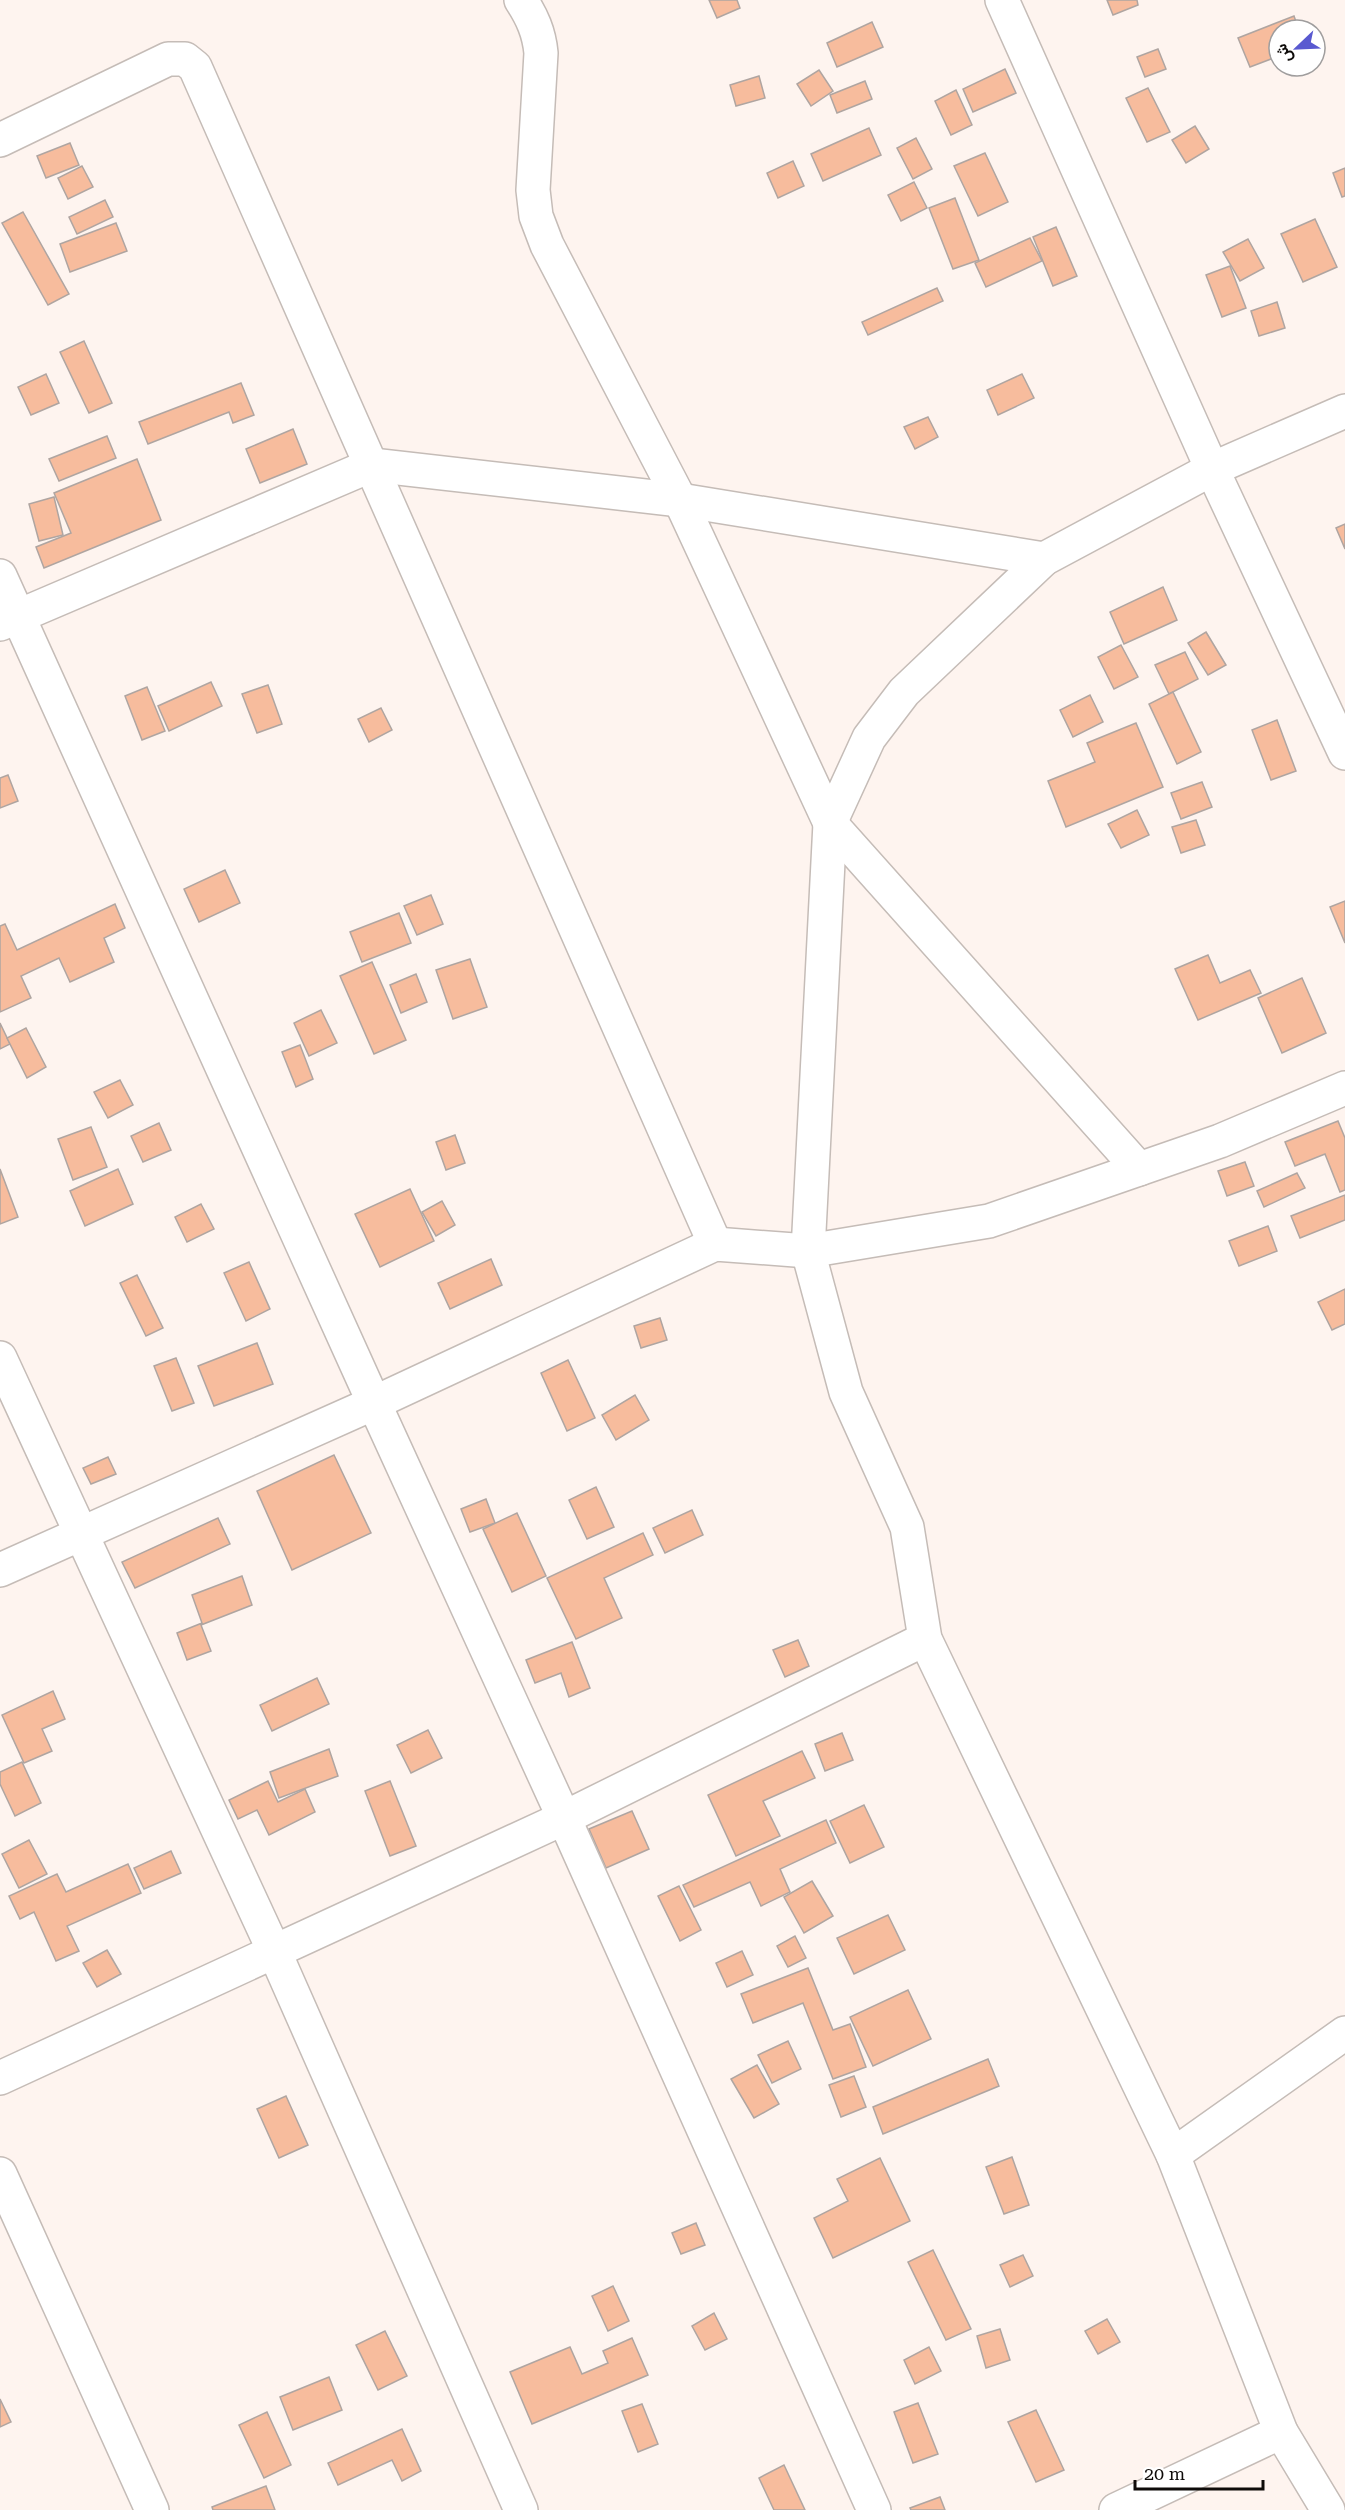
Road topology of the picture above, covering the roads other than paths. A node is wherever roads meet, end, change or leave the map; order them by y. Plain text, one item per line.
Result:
1 (521, 0) edge
2 (1002, 0) edge
3 (0, 140) edge
4 (1345, 411) edge
5 (372, 465) junction
6 (1212, 469) junction
7 (680, 500) junction
8 (1044, 559) junction
9 (0, 576) edge
10 (9, 620) edge
11 (1345, 753) edge
12 (830, 823) junction
13 (1345, 1088) edge
14 (1139, 1169) junction
15 (715, 1244) junction
16 (808, 1251) junction
17 (0, 1358) edge
18 (374, 1403) junction
19 (81, 1535) junction
20 (0, 1570) edge
21 (925, 1639) junction
22 (564, 1818) junction
23 (275, 1953) junction
24 (1345, 2033) edge
25 (0, 2078) edge
26 (1173, 2155) junction
27 (0, 2174) edge
28 (1281, 2432) junction
29 (152, 2510) edge
30 (521, 2510) edge
31 (874, 2510) edge
32 (1116, 2510) edge
33 (1328, 2510) edge

1 - 7 street
2 - 6 street
3 - 5 street
4 - 6 street
5 - 7 street
5 - 10 street
5 - 15 street
6 - 8 street
6 - 11 street
7 - 8 street
7 - 12 street
8 - 12 street
9 - 10 street
10 - 18 street
12 - 14 street
12 - 16 street
13 - 14 street
14 - 16 street
15 - 16 street
15 - 18 street
16 - 21 street
17 - 19 street
18 - 19 street
18 - 22 street
19 - 20 street
19 - 23 street
21 - 22 street
21 - 26 street
22 - 23 street
22 - 31 street
23 - 25 street
23 - 30 street
24 - 26 street
26 - 28 street
27 - 29 street
28 - 32 street
28 - 33 street

